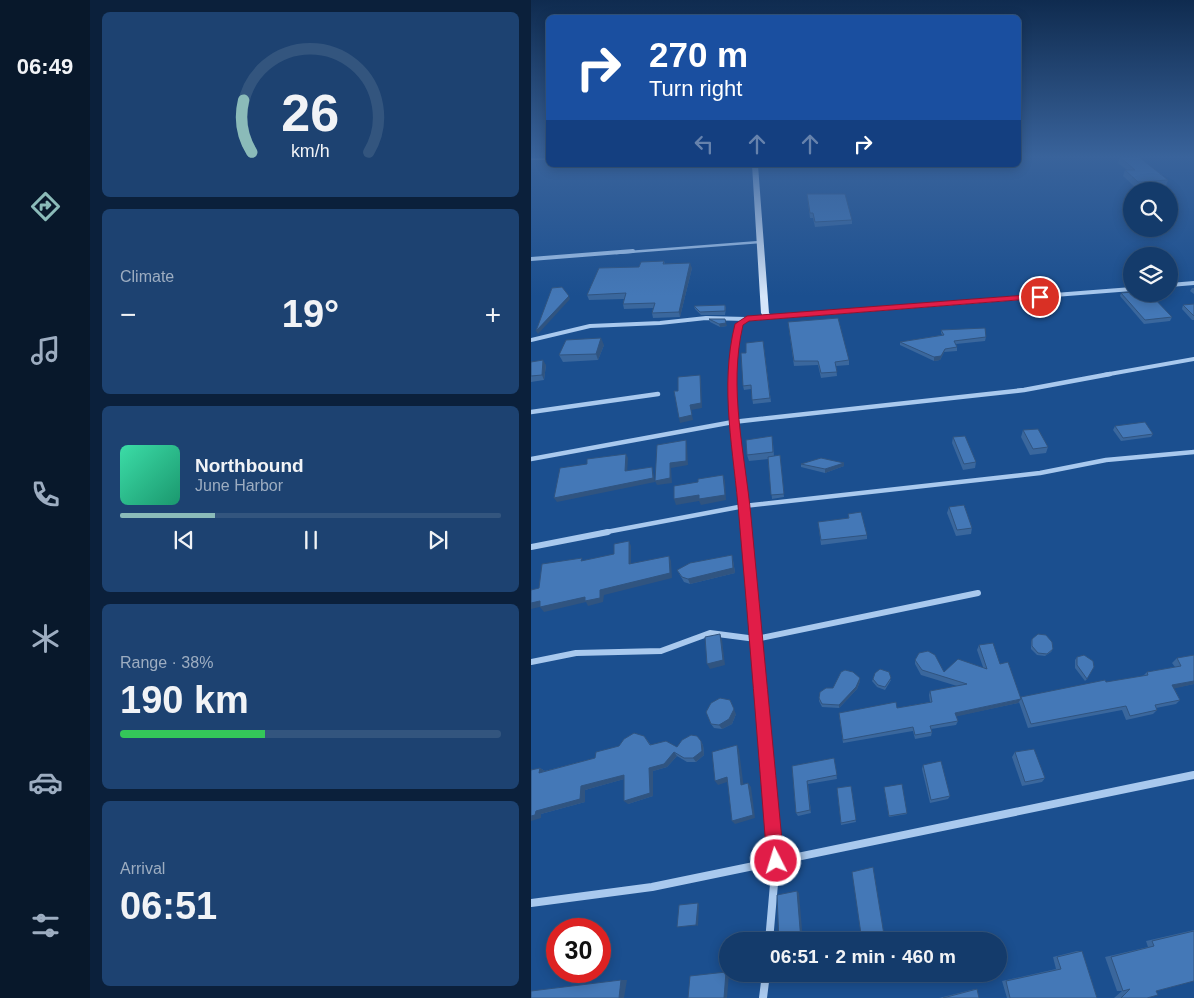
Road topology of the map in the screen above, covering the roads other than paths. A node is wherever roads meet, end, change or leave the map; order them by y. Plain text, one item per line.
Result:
1 (758, 204) edge
2 (760, 242) junction
3 (531, 259) edge
4 (1194, 283) edge
5 (1178, 285) edge
6 (1123, 290) edge
7 (768, 317) junction
8 (747, 319) junction
9 (531, 340) edge
10 (1194, 359) edge
11 (657, 394) dead end
12 (531, 412) edge
13 (733, 422) junction
14 (1194, 452) edge
15 (531, 459) edge
16 (744, 506) junction
17 (531, 547) edge
18 (978, 593) dead end
19 (756, 639) junction
20 (531, 662) edge
21 (1194, 775) edge
22 (776, 861) junction
23 (531, 903) edge
24 (770, 932) edge
25 (765, 982) edge
26 (763, 998) edge

1 - 2 street
2 - 3 street
2 - 7 street
4 - 5 street
6 - 7 street
7 - 8 street
8 - 9 street
8 - 13 street
10 - 13 street
11 - 12 street
13 - 15 street
13 - 16 street
14 - 16 street
16 - 17 street
16 - 19 street
18 - 19 street
19 - 20 street
19 - 22 street
21 - 22 street
22 - 23 street
22 - 24 street
25 - 26 street

